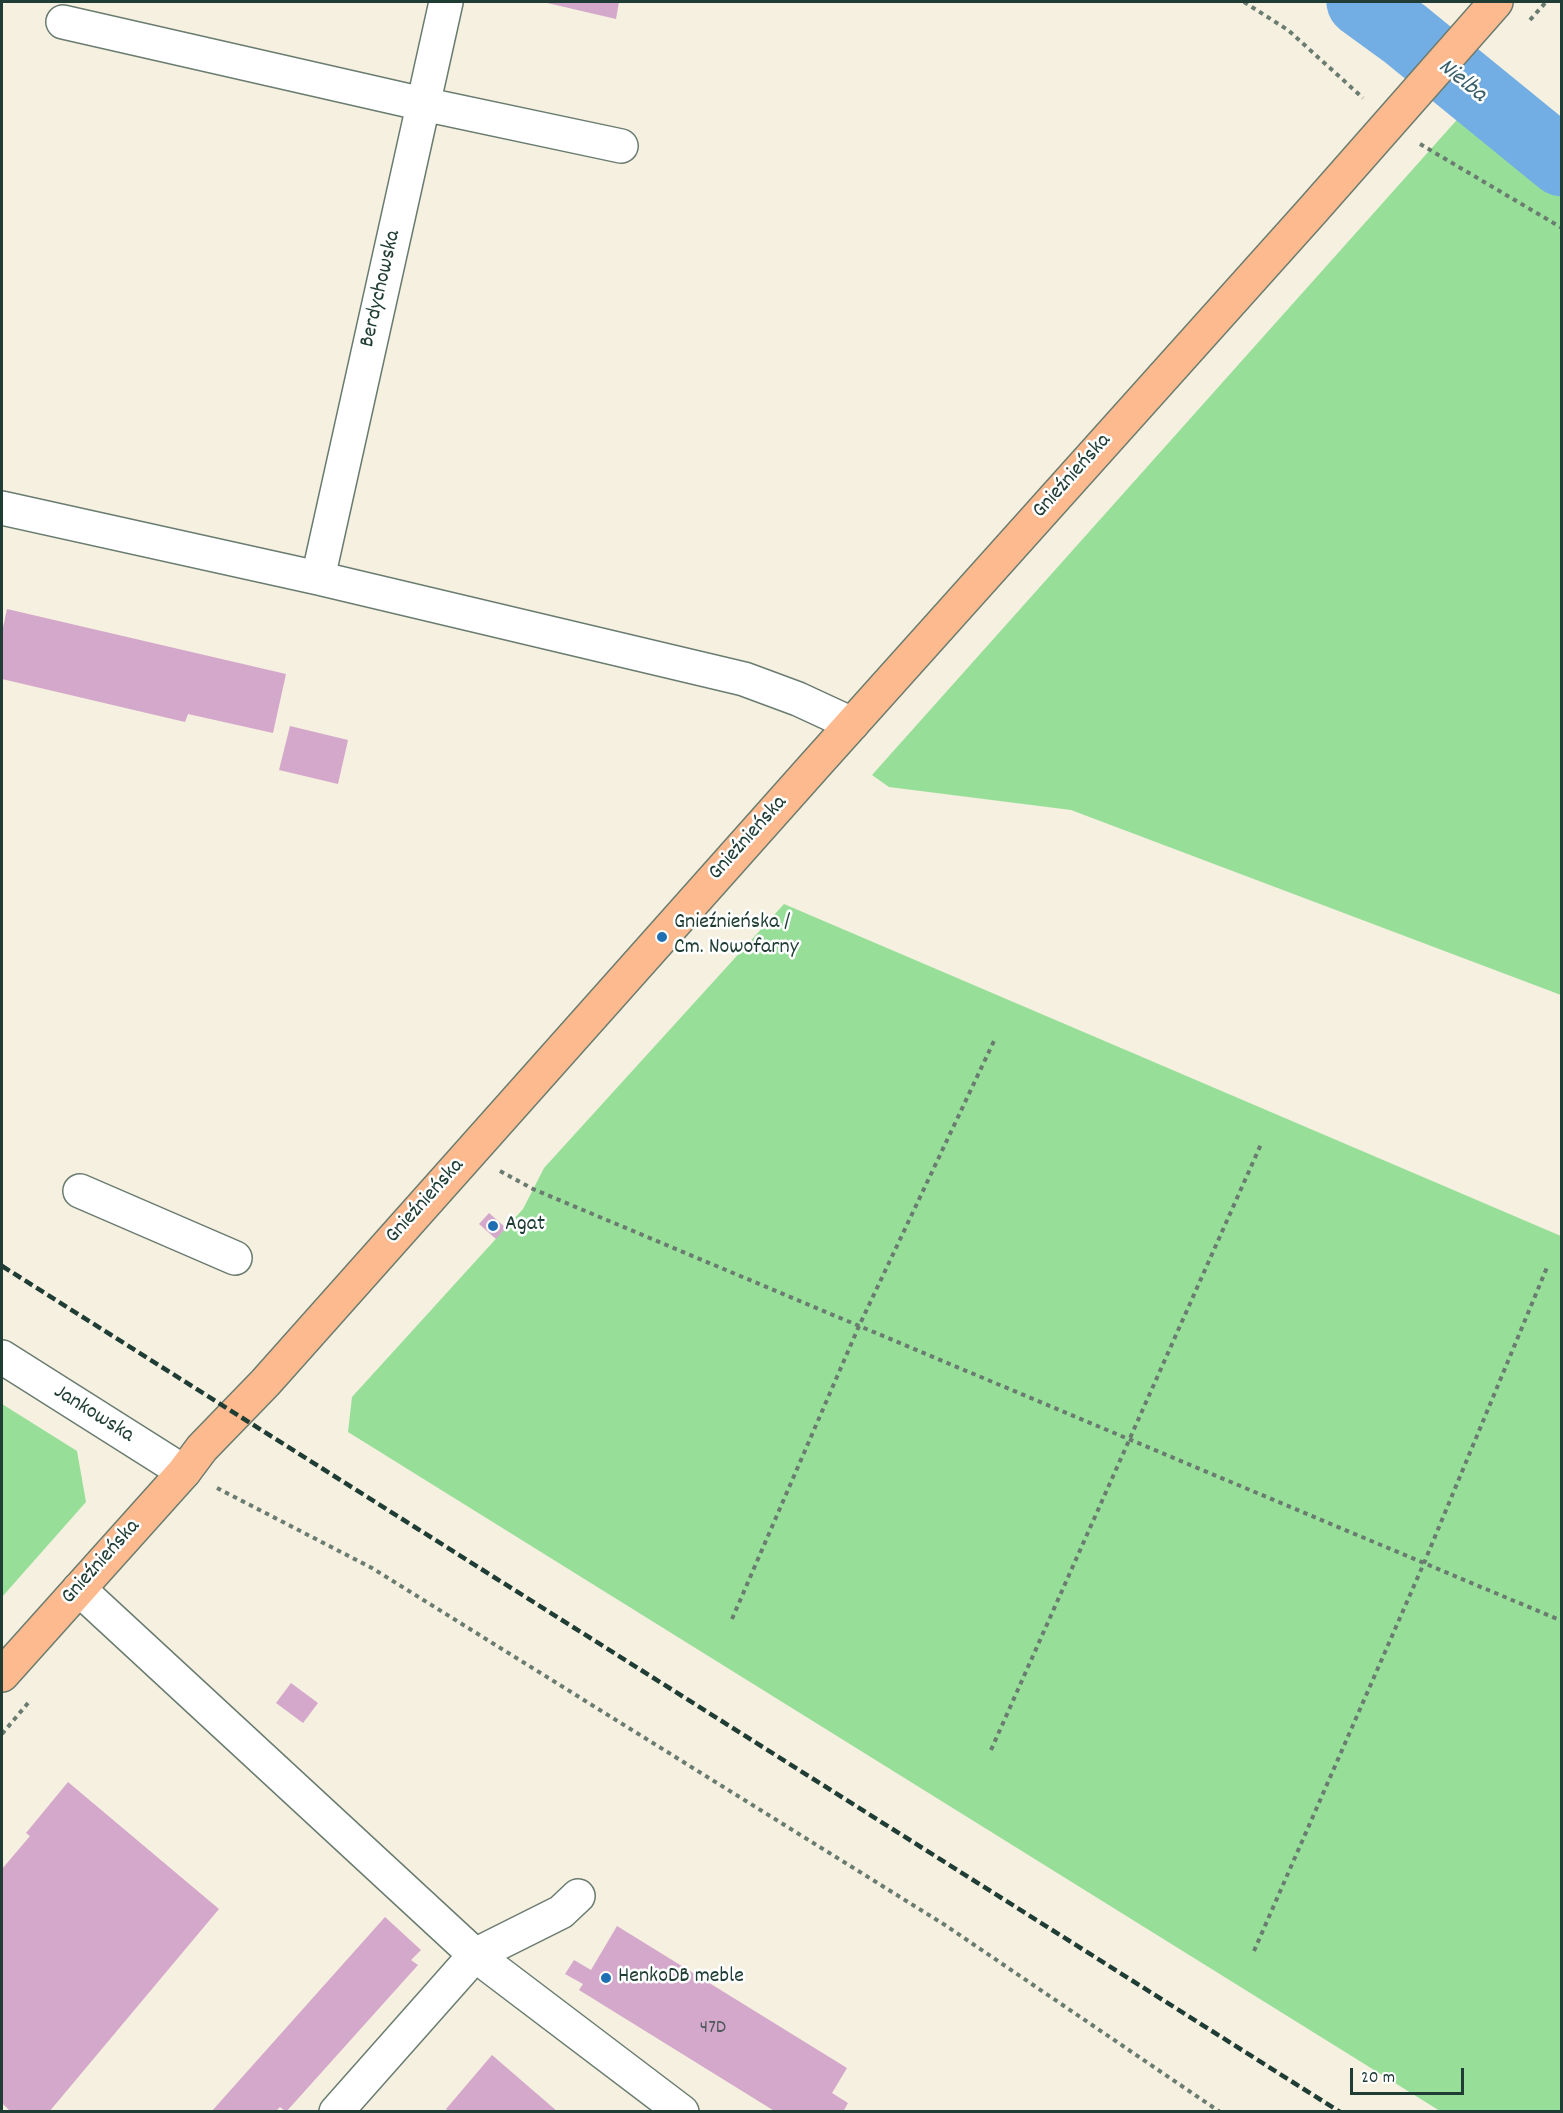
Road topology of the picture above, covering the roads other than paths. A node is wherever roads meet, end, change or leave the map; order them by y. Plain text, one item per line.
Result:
1 (446, 2) edge
2 (1496, 2) edge
3 (63, 22) dead end
4 (423, 104) junction
5 (621, 146) dead end
6 (2, 508) edge
7 (318, 578) junction
8 (852, 724) junction
9 (80, 1191) dead end
10 (235, 1258) dead end
11 (2, 1357) edge
12 (184, 1472) junction
13 (79, 1589) junction
14 (2, 1675) edge
15 (578, 1896) dead end
16 (475, 1955) junction
17 (336, 2112) edge
18 (682, 2112) edge

1 - 4 street, Berdychowska
2 - 8 main road, Gnieźnieńska
3 - 4 street
4 - 5 street
4 - 7 street, Berdychowska
6 - 7 street
7 - 8 street
8 - 12 main road, Gnieźnieńska
9 - 10 street
11 - 12 street, Jankowska
12 - 13 main road, Gnieźnieńska
13 - 14 main road, Gnieźnieńska
13 - 16 street
15 - 16 street
16 - 17 street
16 - 18 street

